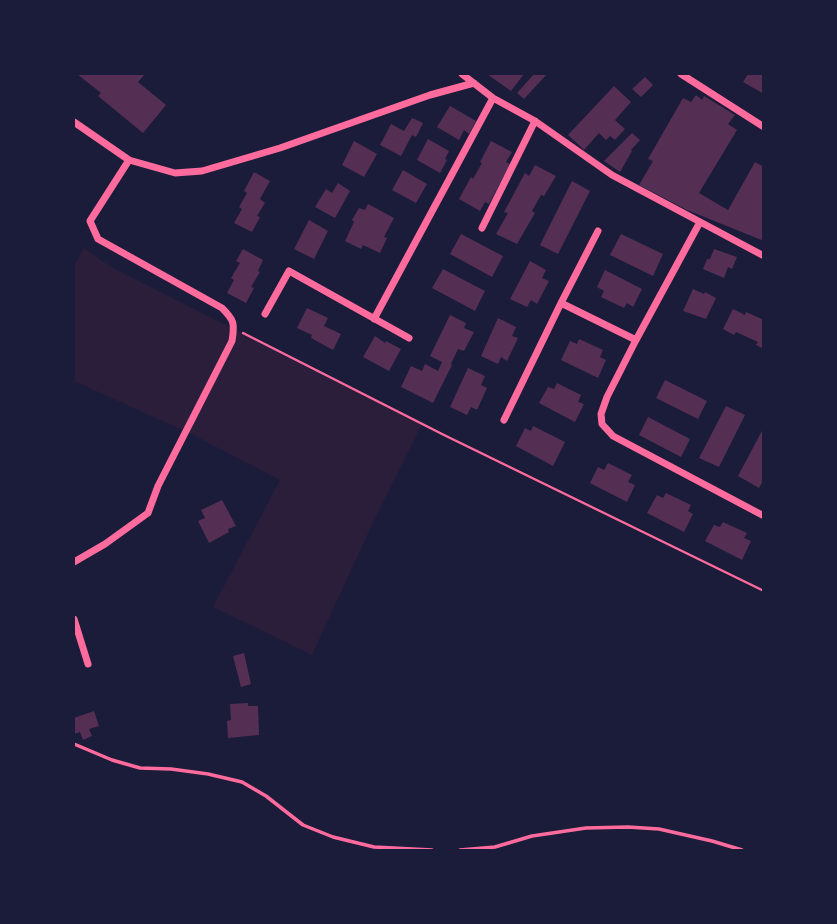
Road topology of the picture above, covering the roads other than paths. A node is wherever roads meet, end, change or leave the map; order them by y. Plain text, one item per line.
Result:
1 (462, 74) edge
2 (681, 74) edge
3 (474, 83) junction
4 (493, 98) junction
5 (535, 121) junction
6 (74, 122) edge
7 (764, 127) edge
8 (129, 159) junction
9 (700, 222) junction
10 (482, 228) dead end
11 (598, 231) dead end
12 (764, 257) edge
13 (561, 303) junction
14 (265, 314) dead end
15 (374, 319) junction
16 (409, 338) dead end
17 (636, 340) junction
18 (504, 420) dead end
19 (764, 516) edge
20 (74, 562) edge
21 (74, 619) edge
22 (88, 664) dead end
23 (74, 744) edge
24 (432, 850) edge
25 (460, 850) edge
26 (742, 850) edge

1 - 3 street
2 - 7 street
3 - 4 street
3 - 8 street
4 - 5 street
4 - 15 street
5 - 9 street
5 - 10 street
6 - 8 street
8 - 20 street
9 - 12 street
9 - 17 street
11 - 13 street
13 - 17 street
13 - 18 street
14 - 15 street
15 - 16 street
17 - 19 street
21 - 22 street
23 - 24 lane
25 - 26 lane

